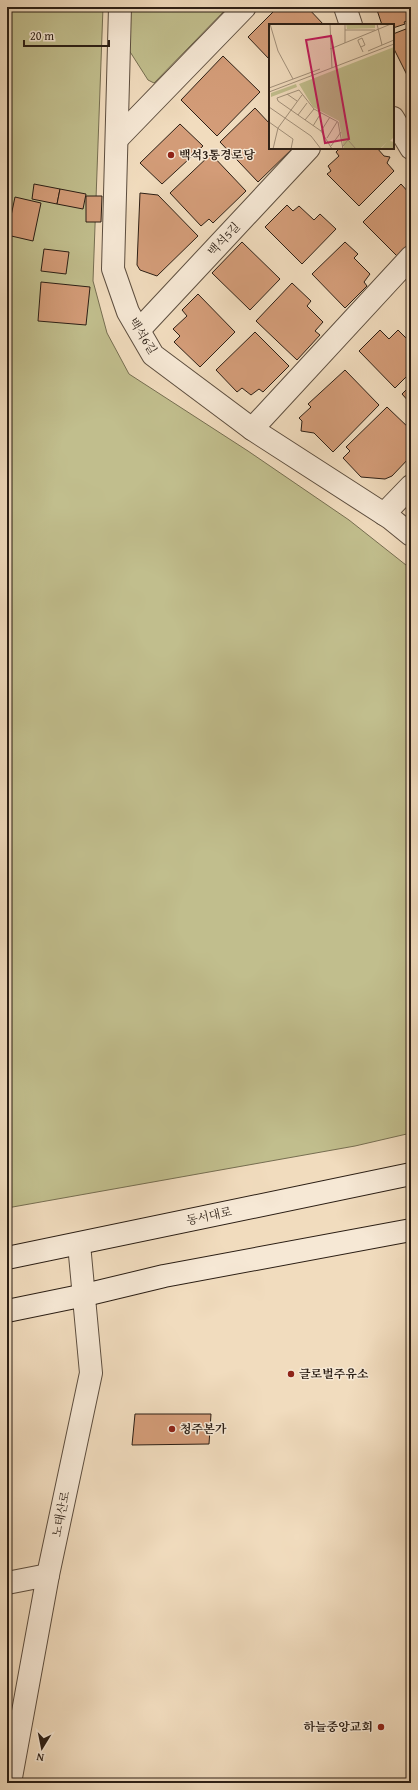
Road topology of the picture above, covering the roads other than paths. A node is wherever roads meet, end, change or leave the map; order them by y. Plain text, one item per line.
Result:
1 (120, 7) edge
2 (245, 7) edge
3 (345, 7) edge
4 (351, 24) edge
5 (394, 120) edge
6 (117, 139) junction
7 (411, 148) edge
8 (308, 149) edge
9 (411, 257) edge
10 (139, 330) junction
11 (252, 429) junction
12 (411, 486) edge
13 (384, 514) junction
14 (411, 535) edge
15 (411, 1174) edge
16 (411, 1230) edge
17 (79, 1244) junction
18 (7, 1258) edge
19 (85, 1295) junction
20 (7, 1310) edge
21 (48, 1575) junction
22 (7, 1583) edge
23 (10, 1783) edge

1 - 6 street, 백석6길
2 - 6 street
3 - 4 street
5 - 7 street
6 - 10 street, 백석6길
8 - 10 street, 백석5길
9 - 11 street
10 - 11 street, 백석6길
11 - 13 street, 백석6길
12 - 13 street
13 - 14 street, 백석6길
15 - 17 street, 동서대로
16 - 19 street
17 - 18 street, 동서대로
17 - 19 street, 노태산로
19 - 20 street
19 - 21 street, 노태산로
21 - 22 street
21 - 23 street, 노태산로

